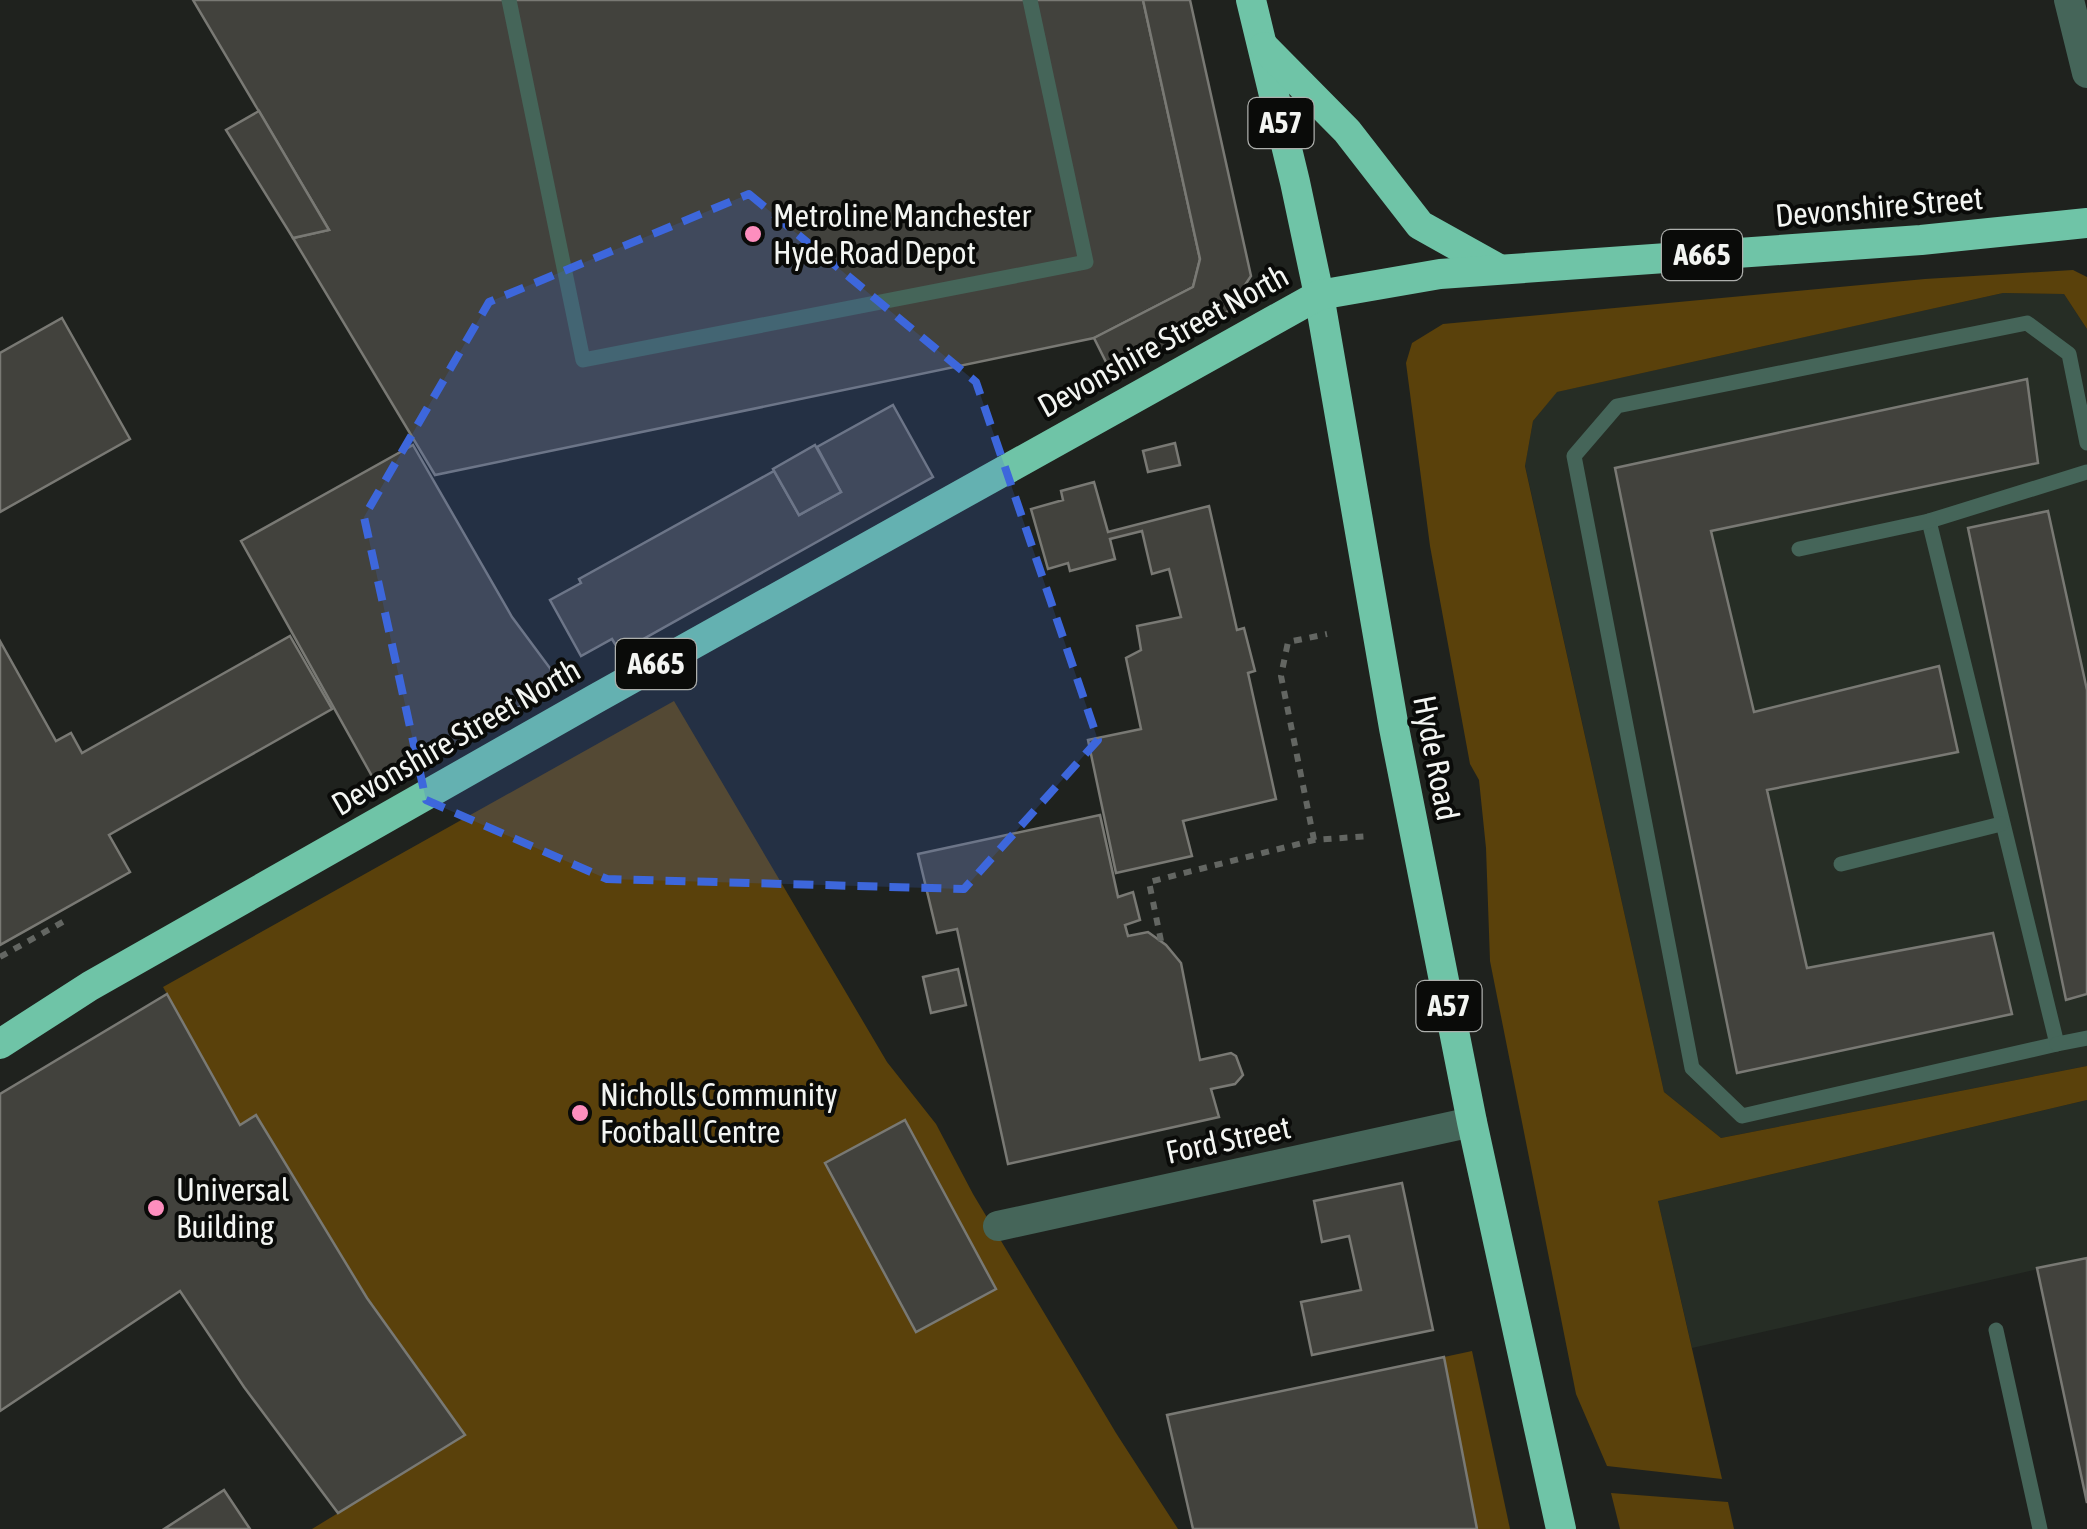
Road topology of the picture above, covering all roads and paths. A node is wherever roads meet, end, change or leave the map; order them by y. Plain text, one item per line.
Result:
1 (509, 0) edge
2 (1030, 0) edge
3 (1251, 0) edge
4 (2070, 0) edge
5 (1262, 45) junction
6 (2087, 74) edge
7 (2087, 223) edge
8 (1499, 269) junction
9 (1319, 296) junction
10 (2087, 443) edge
11 (2087, 472) edge
12 (1929, 521) junction
13 (1799, 549) dead end
14 (1327, 634) dead end
15 (2002, 824) junction
16 (1370, 836) dead end
17 (1314, 840) junction
18 (1841, 864) dead end
19 (68, 919) dead end
20 (1161, 941) dead end
21 (0, 957) edge
22 (2087, 1038) edge
23 (0, 1044) edge
24 (2057, 1044) junction
25 (1472, 1122) junction
26 (998, 1226) dead end
27 (1996, 1330) dead end
28 (1560, 1529) edge
29 (2040, 1529) edge

1 - 2 lane
3 - 5 highway, Hyde Road / A57
4 - 6 street
5 - 8 highway
5 - 9 highway, Hyde Road / A57
7 - 8 highway, Devonshire Street / A665
8 - 9 highway, Devonshire Street / A665
9 - 23 highway, Devonshire Street North / A665
9 - 25 highway, Hyde Road / A57
10 - 24 lane
11 - 12 lane
12 - 13 lane
12 - 15 lane
14 - 17 path
15 - 18 lane
15 - 24 lane
16 - 17 path
17 - 20 path
19 - 21 path
22 - 24 lane
25 - 26 street, Ford Street
25 - 28 highway, Hyde Road / A57
27 - 29 lane

